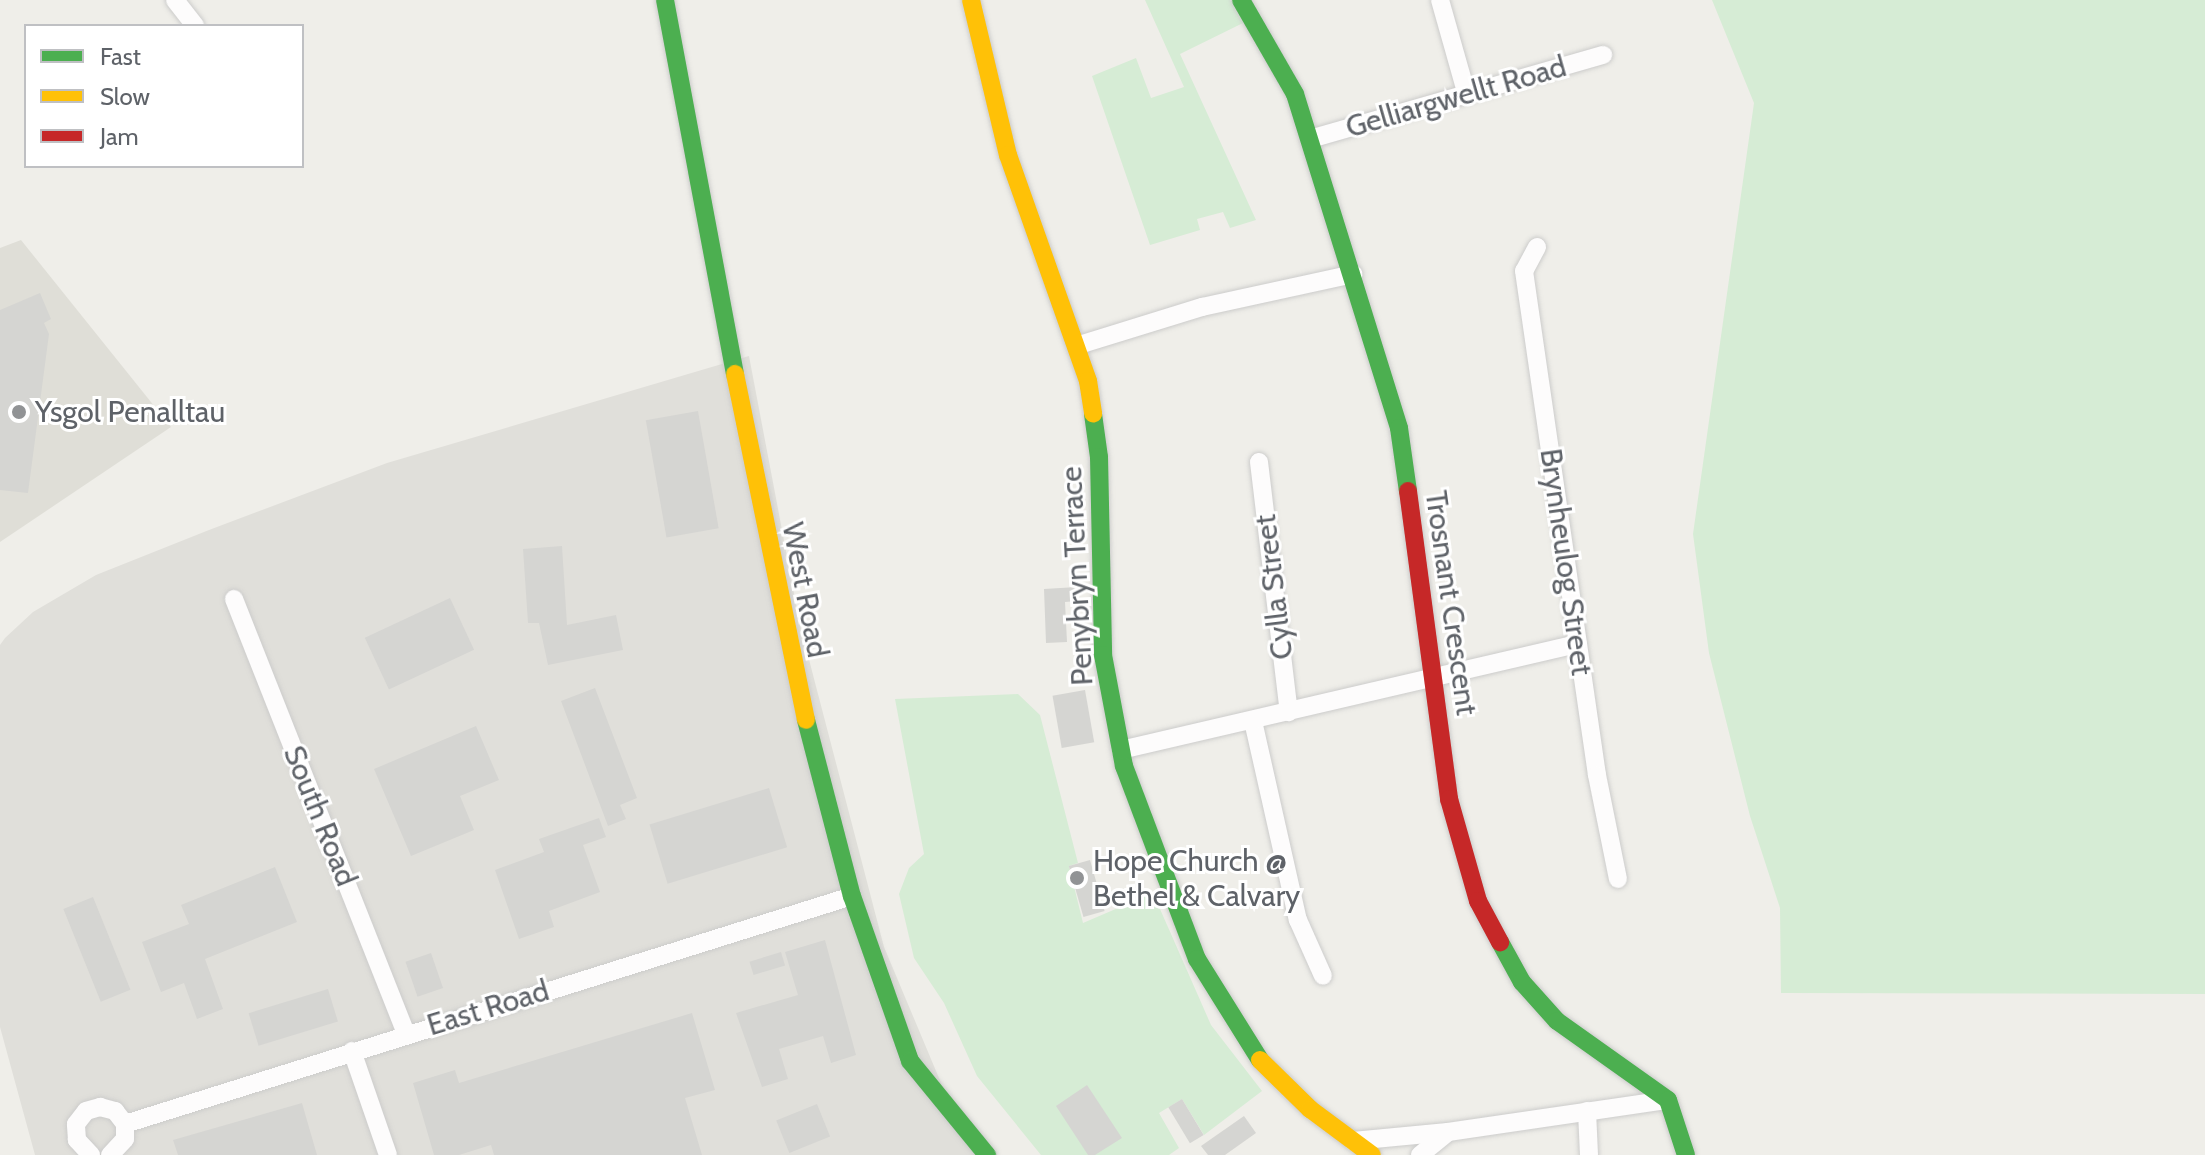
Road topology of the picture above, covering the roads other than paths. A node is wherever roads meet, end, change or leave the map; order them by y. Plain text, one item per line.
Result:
1 (175, 0) edge
2 (665, 0) edge
3 (971, 0) edge
4 (1241, 0) edge
5 (1440, 0) edge
6 (193, 24) edge
7 (1603, 55) dead end
8 (1466, 92) junction
9 (1310, 139) junction
10 (1537, 247) dead end
11 (1353, 274) junction
12 (1079, 345) junction
13 (1259, 462) dead end
14 (234, 599) dead end
15 (1578, 644) junction
16 (1433, 678) junction
17 (1289, 712) junction
18 (1253, 721) junction
19 (1121, 750) junction
20 (1618, 879) dead end
21 (852, 896) junction
22 (1323, 976) dead end
23 (406, 1033) junction
24 (352, 1051) junction
25 (1626, 1067) junction
26 (1668, 1100) junction
27 (1620, 1107) junction
28 (1587, 1111) junction
29 (125, 1124) junction
30 (1448, 1132) junction
31 (1353, 1141) junction
32 (91, 1155) edge
33 (110, 1155) edge
34 (388, 1155) edge
35 (987, 1155) edge
36 (1372, 1155) edge
37 (1420, 1155) edge
38 (1589, 1155) edge
39 (1686, 1155) edge

1 - 6 street
2 - 21 street, West Road
3 - 12 street, Penybryn Terrace
4 - 9 street, Trosnant Crescent
5 - 8 street
7 - 8 street, Gelliargwellt Road
8 - 9 street, Gelliargwellt Road
9 - 11 street, Trosnant Crescent
10 - 15 street, Brynheulog Street
11 - 12 street
11 - 16 street, Trosnant Crescent
12 - 19 street, Penybryn Terrace
13 - 17 street, Cylla Street
14 - 23 street, South Road
15 - 16 street
15 - 20 street, Brynheulog Street
16 - 17 street
16 - 25 street, Trosnant Crescent
17 - 18 street
18 - 19 street
18 - 22 street
19 - 31 street, Penybryn Terrace
21 - 23 street, East Road
21 - 35 street, West Road
23 - 24 street, East Road
24 - 29 street, East Road
24 - 34 street
25 - 26 street, Trosnant Crescent
25 - 27 street
26 - 27 street
26 - 39 street
27 - 28 street
28 - 30 street
28 - 38 street
29 - 32 street
29 - 33 street
30 - 31 street
30 - 37 street
31 - 36 street, Penybryn Terrace

